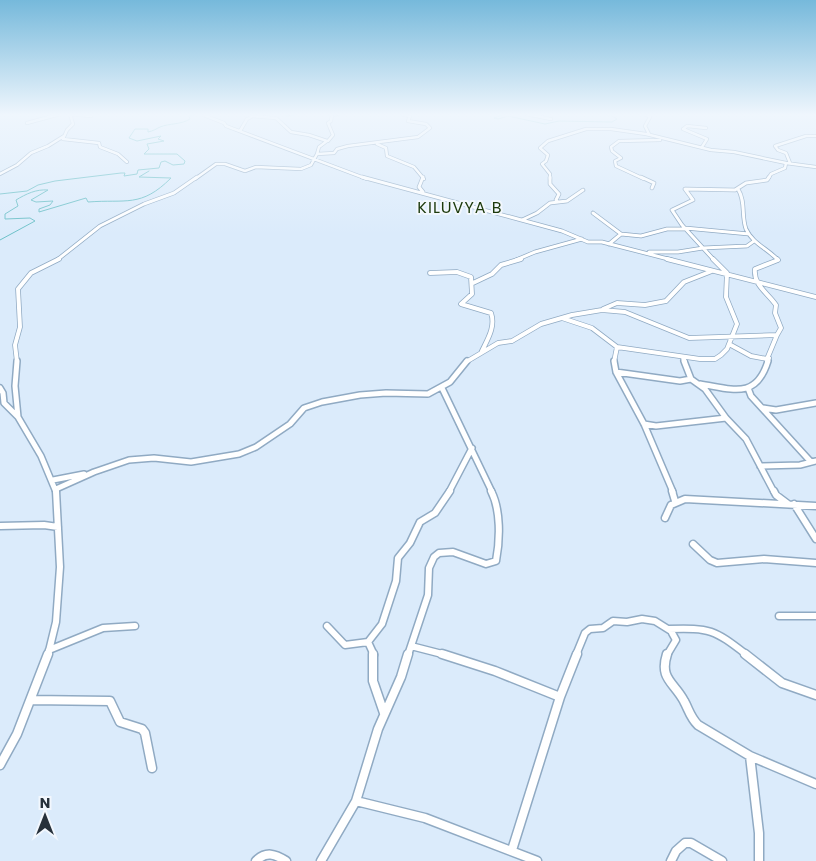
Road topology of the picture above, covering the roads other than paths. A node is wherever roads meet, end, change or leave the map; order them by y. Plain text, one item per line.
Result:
1 (29, 154) edge
2 (118, 154) edge
3 (300, 154) edge
4 (317, 154) edge
5 (386, 154) edge
6 (546, 154) edge
7 (616, 154) edge
8 (741, 154) edge
9 (786, 154) edge
10 (315, 160) junction
11 (127, 162) dead end
12 (788, 163) junction
13 (816, 167) edge
14 (0, 174) edge
15 (652, 188) dead end
16 (583, 190) dead end
17 (738, 190) junction
18 (423, 192) junction
19 (558, 202) junction
20 (593, 213) dead end
21 (522, 220) junction
22 (685, 229) junction
23 (621, 234) junction
24 (749, 234) junction
25 (582, 239) junction
26 (754, 241) junction
27 (609, 244) junction
28 (703, 248) junction
29 (641, 252) junction
30 (713, 271) junction
31 (727, 272) junction
32 (430, 273) dead end
33 (757, 281) junction
34 (472, 283) junction
35 (816, 297) edge
36 (602, 310) junction
37 (561, 318) junction
38 (777, 334) junction
39 (733, 336) junction
40 (617, 346) junction
41 (728, 346) junction
42 (481, 354) junction
43 (683, 358) junction
44 (768, 358) junction
45 (616, 372) junction
46 (691, 379) junction
47 (697, 384) junction
48 (0, 388) edge
49 (442, 388) junction
50 (748, 388) junction
51 (2, 403) edge
52 (816, 403) edge
53 (762, 408) junction
54 (18, 417) junction
55 (726, 418) junction
56 (644, 424) junction
57 (472, 448) junction
58 (814, 462) edge
59 (760, 466) junction
60 (94, 472) junction
61 (53, 480) junction
62 (56, 490) junction
63 (776, 495) junction
64 (675, 501) junction
65 (772, 503) junction
66 (791, 504) junction
67 (816, 506) edge
68 (665, 518) dead end
69 (0, 526) edge
70 (58, 527) junction
71 (816, 539) edge
72 (693, 544) dead end
73 (816, 563) edge
74 (779, 616) dead end
75 (816, 616) edge
76 (135, 626) dead end
77 (326, 626) dead end
78 (668, 629) junction
79 (368, 642) junction
80 (411, 646) junction
81 (49, 650) junction
82 (816, 695) edge
83 (560, 697) junction
84 (31, 700) junction
85 (384, 714) junction
86 (750, 756) junction
87 (0, 765) edge
88 (152, 768) dead end
89 (816, 784) edge
90 (356, 801) junction
91 (512, 850) junction
92 (256, 861) edge
93 (286, 861) edge
94 (321, 861) edge
95 (537, 861) edge
96 (671, 861) edge
97 (722, 861) edge
98 (759, 861) edge

1 - 14 street
2 - 11 street
3 - 10 street
4 - 10 street
5 - 18 street
6 - 19 street
7 - 15 street
8 - 12 street
9 - 12 street
10 - 18 street
10 - 54 street
12 - 13 street
12 - 17 street
16 - 19 street
17 - 22 street
17 - 24 street
18 - 21 street
19 - 21 street
20 - 23 street
21 - 25 street
22 - 23 street
22 - 24 street
22 - 28 street
23 - 27 street
24 - 26 street
25 - 27 street
25 - 34 street
26 - 28 street
26 - 33 street
27 - 29 street
28 - 29 street
28 - 31 street
29 - 30 street
30 - 31 street
30 - 36 street
31 - 33 street
31 - 39 street
32 - 34 street
33 - 35 street
33 - 38 street
34 - 42 street
36 - 37 street
36 - 39 street
37 - 40 street
37 - 42 street
38 - 39 street
38 - 44 street
39 - 41 street
40 - 43 street
40 - 45 street
41 - 43 street
41 - 44 street
42 - 49 street
43 - 46 street
44 - 50 street
45 - 46 street
45 - 56 street
46 - 47 street
47 - 50 street
47 - 55 street
48 - 51 street
49 - 57 street
49 - 60 street
50 - 53 street
51 - 54 street
52 - 53 street
53 - 58 street
54 - 61 street
55 - 56 street
55 - 59 street
56 - 64 street
57 - 79 street
57 - 80 street
58 - 59 street
59 - 63 street
60 - 61 street
60 - 62 street
61 - 62 street
62 - 70 street
63 - 65 street
63 - 66 street
64 - 65 street
64 - 68 street
65 - 66 street
66 - 67 street
66 - 71 street
69 - 70 street
70 - 81 street
72 - 73 street
74 - 75 street
76 - 81 street
77 - 79 street
78 - 82 street
78 - 83 street
78 - 86 street
79 - 85 street
80 - 83 street
80 - 85 street
81 - 84 street
83 - 91 street
84 - 87 street
84 - 88 street
85 - 90 street
86 - 89 street
86 - 98 street
90 - 91 street
90 - 94 street
91 - 95 street
92 - 93 street
96 - 97 street

